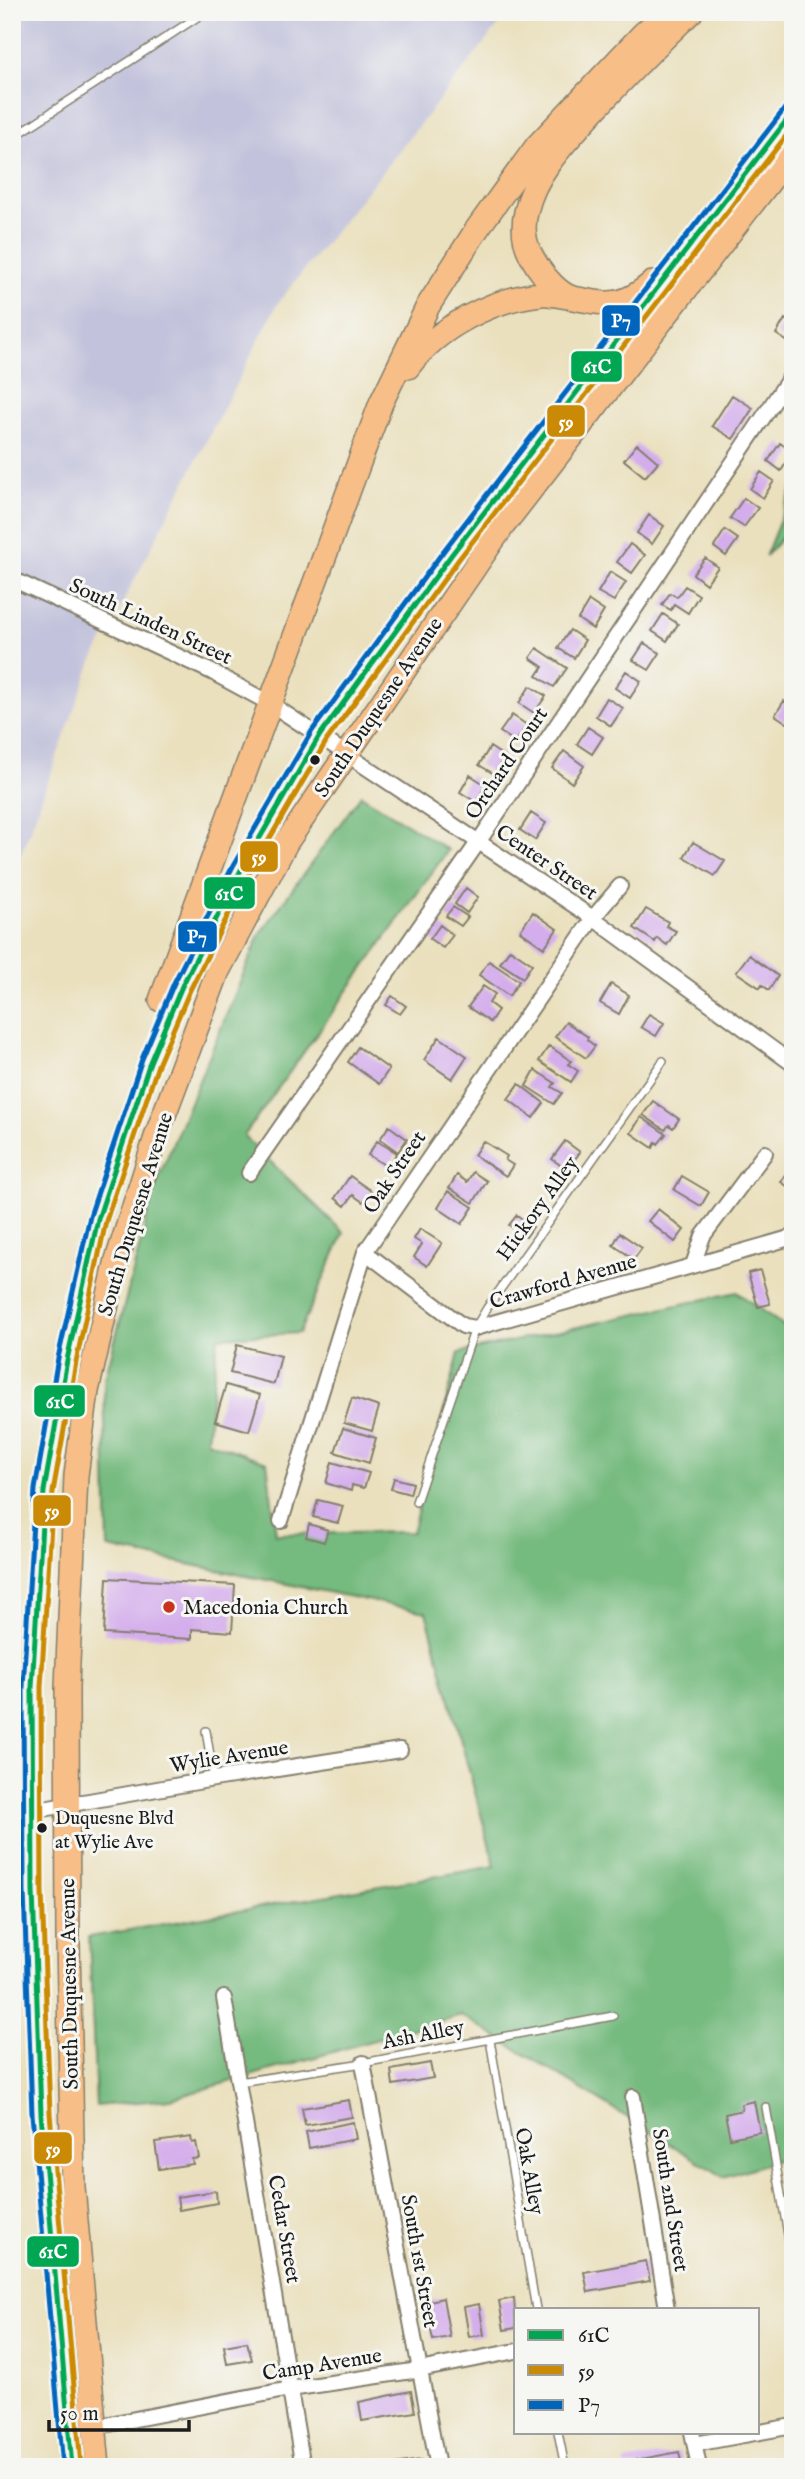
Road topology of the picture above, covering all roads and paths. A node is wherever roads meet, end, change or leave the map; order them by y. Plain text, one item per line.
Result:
1 (205, 12) edge
2 (667, 12) edge
3 (691, 12) edge
4 (793, 112) edge
5 (12, 138) edge
6 (793, 150) edge
7 (671, 268) junction
8 (569, 297) junction
9 (793, 373) edge
10 (382, 403) junction
11 (12, 579) edge
12 (271, 704) junction
13 (320, 735) junction
14 (344, 755) junction
15 (479, 841) junction
16 (620, 886) dead end
17 (593, 918) junction
18 (663, 1061) dead end
19 (793, 1064) edge
20 (765, 1153) dead end
21 (249, 1173) dead end
22 (98, 1219) junction
23 (793, 1237) edge
24 (365, 1252) junction
25 (693, 1265) junction
26 (475, 1328) junction
27 (416, 1503) dead end
28 (281, 1521) dead end
29 (206, 1731) dead end
30 (400, 1750) dead end
31 (214, 1779) junction
32 (67, 1807) junction
33 (32, 1811) junction
34 (224, 1998) dead end
35 (613, 2016) dead end
36 (490, 2040) junction
37 (363, 2063) junction
38 (239, 2082) junction
39 (633, 2097) dead end
40 (766, 2107) dead end
41 (793, 2264) edge
42 (536, 2308) edge
43 (667, 2308) edge
44 (514, 2351) edge
45 (419, 2370) junction
46 (290, 2389) junction
47 (793, 2426) edge
48 (94, 2427) junction
49 (760, 2430) edge
50 (558, 2434) edge
51 (727, 2434) edge
52 (694, 2438) edge
53 (72, 2467) edge
54 (98, 2467) edge
55 (303, 2467) edge
56 (438, 2467) edge
57 (565, 2467) edge
58 (699, 2467) edge

1 - 5 lane
2 - 10 main road
3 - 8 main road
4 - 7 main road, South Duquesne Avenue
6 - 14 main road, South Duquesne Avenue
7 - 8 main road
7 - 13 main road, South Duquesne Avenue
8 - 10 main road
9 - 15 street, Orchard Court
10 - 12 main road
11 - 12 street, South Linden Street
12 - 13 street, Center Street
12 - 22 main road
13 - 14 street, Center Street
13 - 22 main road, South Duquesne Avenue
14 - 15 street, Center Street
14 - 32 main road, South Duquesne Avenue
15 - 17 street, Center Street
15 - 21 street, Orchard Court
16 - 17 street, Oak Street
17 - 19 street, Center Street
17 - 24 street, Oak Street
18 - 26 lane, Hickory Alley
20 - 25 street
22 - 33 main road, South Duquesne Avenue
23 - 25 street, Crawford Avenue
24 - 26 street, Crawford Avenue
24 - 28 street, Oak Street
25 - 26 street, Crawford Avenue
26 - 27 lane, Hickory Alley
29 - 31 lane
30 - 31 street, Wylie Avenue
31 - 32 street, Wylie Avenue
32 - 33 street, Wylie Avenue
32 - 48 main road, South Duquesne Avenue
33 - 53 main road, South Duquesne Avenue
34 - 38 street, Cedar Street
35 - 36 lane, Ash Alley
36 - 37 lane, Ash Alley
36 - 42 lane, Oak Alley
37 - 38 lane, Ash Alley
37 - 45 street, South 1st Street
38 - 46 street, Cedar Street
39 - 43 street, South 2nd Street
40 - 41 lane
44 - 45 street, Camp Avenue
45 - 46 street, Camp Avenue
45 - 56 street, South 1st Street
46 - 48 street, Camp Avenue
46 - 55 street, Cedar Street
47 - 49 street
48 - 54 main road, South Duquesne Avenue
50 - 57 lane
51 - 52 street
52 - 58 street

